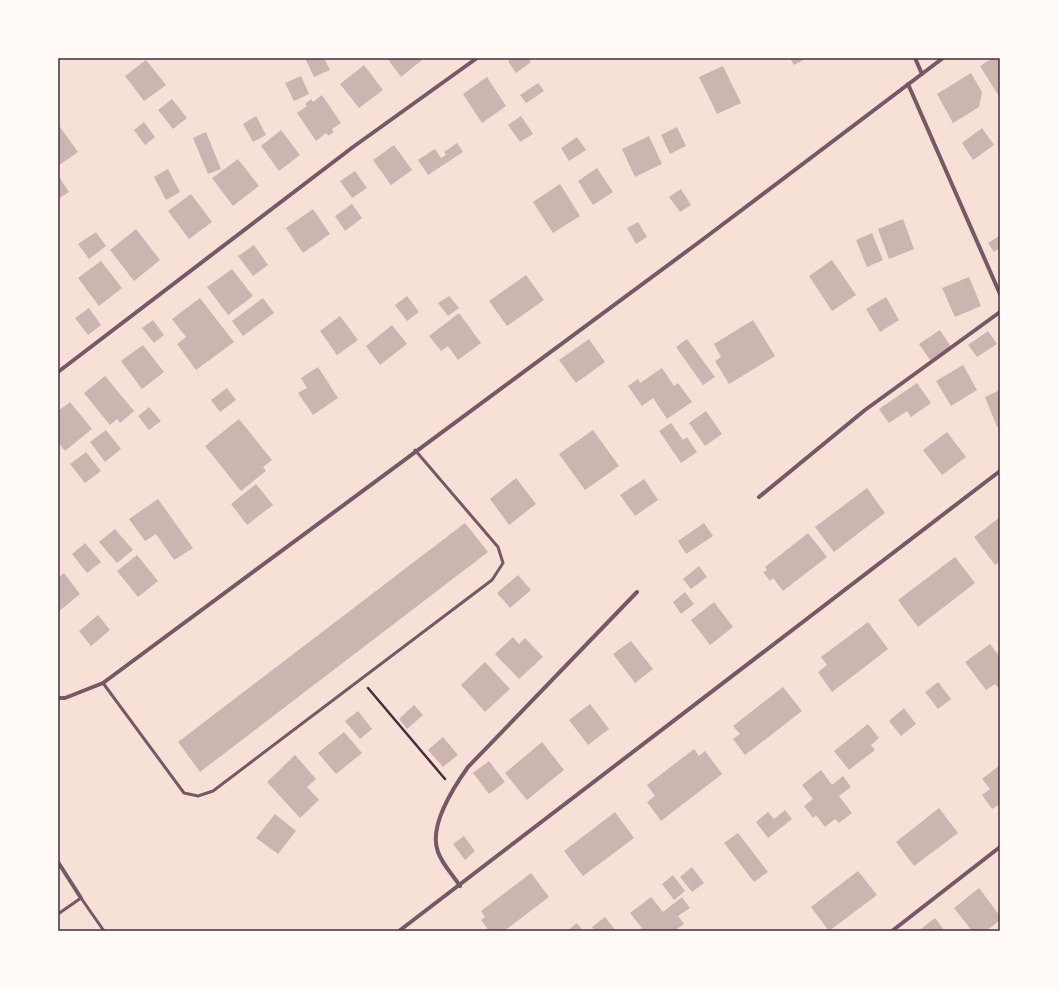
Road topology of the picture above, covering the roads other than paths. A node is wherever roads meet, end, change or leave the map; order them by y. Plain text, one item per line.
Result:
1 (477, 58) edge
2 (915, 58) edge
3 (943, 58) edge
4 (922, 74) junction
5 (908, 84) junction
6 (1000, 294) edge
7 (1000, 312) edge
8 (58, 372) edge
9 (415, 450) junction
10 (1000, 471) edge
11 (758, 497) dead end
12 (637, 592) dead end
13 (103, 683) junction
14 (58, 698) edge
15 (1000, 847) edge
16 (58, 862) edge
17 (460, 886) junction
18 (81, 898) junction
19 (58, 914) edge
20 (104, 931) edge
21 (399, 931) edge
22 (892, 931) edge

1 - 8 street
2 - 4 street
3 - 4 street
4 - 5 street
5 - 6 street
5 - 9 street
7 - 11 street
9 - 13 street
9 - 13 lane
10 - 17 street
12 - 17 street
13 - 14 street
15 - 22 street
16 - 18 street
17 - 21 street
18 - 19 lane
18 - 20 lane

